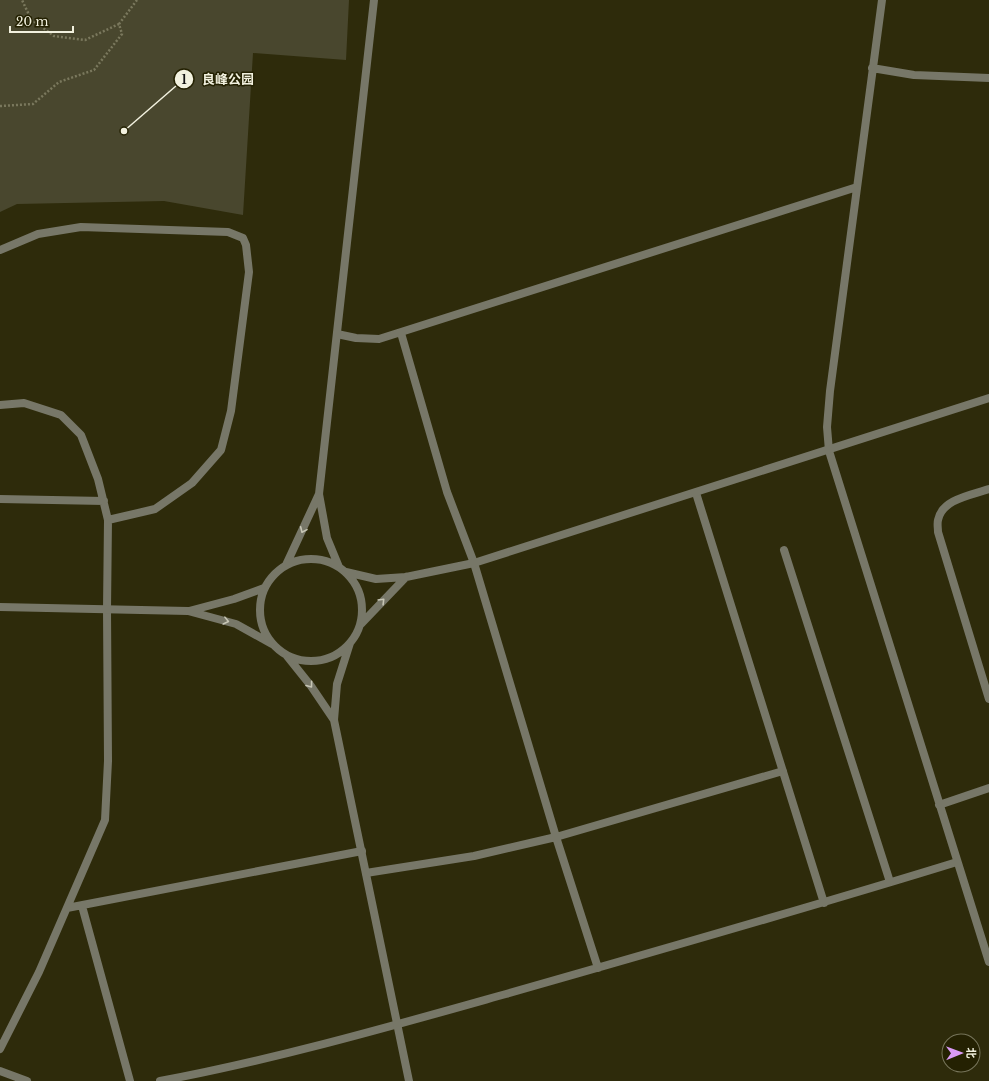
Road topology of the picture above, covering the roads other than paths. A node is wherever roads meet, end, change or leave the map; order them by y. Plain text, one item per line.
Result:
1 (374, 0) edge
2 (882, 0) edge
3 (872, 68) junction
4 (989, 78) edge
5 (857, 187) junction
6 (0, 250) edge
7 (401, 333) junction
8 (337, 334) junction
9 (989, 398) edge
10 (0, 405) edge
11 (829, 451) junction
12 (989, 489) edge
13 (696, 493) junction
14 (319, 494) junction
15 (0, 499) edge
16 (104, 501) junction
17 (108, 520) junction
18 (784, 550) dead end
19 (474, 563) junction
20 (286, 565) junction
21 (343, 570) junction
22 (406, 577) junction
23 (264, 588) junction
24 (0, 607) edge
25 (107, 609) junction
26 (188, 611) junction
27 (359, 627) junction
28 (350, 643) junction
29 (274, 645) junction
30 (286, 655) junction
31 (989, 699) edge
32 (334, 720) junction
33 (783, 771) junction
34 (989, 788) edge
35 (939, 805) junction
36 (556, 837) junction
37 (362, 851) junction
38 (957, 862) junction
39 (366, 873) junction
40 (890, 882) junction
41 (824, 902) junction
42 (82, 906) junction
43 (67, 908) junction
44 (985, 937) edge
45 (989, 962) edge
46 (598, 968) junction
47 (398, 1024) junction
48 (0, 1049) edge
49 (0, 1071) edge
50 (27, 1081) edge
51 (130, 1081) edge
52 (160, 1081) edge
53 (410, 1081) edge

1 - 8 street
2 - 3 street
3 - 4 street
3 - 5 street
5 - 7 street
5 - 11 street
6 - 17 street
7 - 8 street
7 - 19 street
8 - 14 street
9 - 11 street
10 - 16 street
11 - 13 street
11 - 35 street
12 - 31 street
13 - 19 street
13 - 33 street
14 -> 20 street
14 - 21 street
15 - 16 street
16 - 17 street
17 - 25 street
18 - 40 street
19 - 22 street
19 - 36 street
20 - 21 street
20 - 23 street
21 - 22 street
21 - 27 street
27 -> 22 street
23 - 26 street
23 - 29 street
24 - 25 street
25 - 26 street
25 - 43 street
26 -> 29 street
27 - 28 street
28 - 30 street
28 - 32 street
29 - 30 street
30 -> 32 street
32 - 37 street
33 - 36 street
33 - 41 street
34 - 35 street
35 - 38 street
36 - 39 street
36 - 46 street
37 - 39 street
37 - 42 street
38 - 40 street
38 - 44 street
39 - 47 street
40 - 41 street
41 - 46 street
42 - 43 street
42 - 51 street
43 - 48 street
44 - 45 street
46 - 47 street
47 - 52 street
47 - 53 street
49 - 50 street

